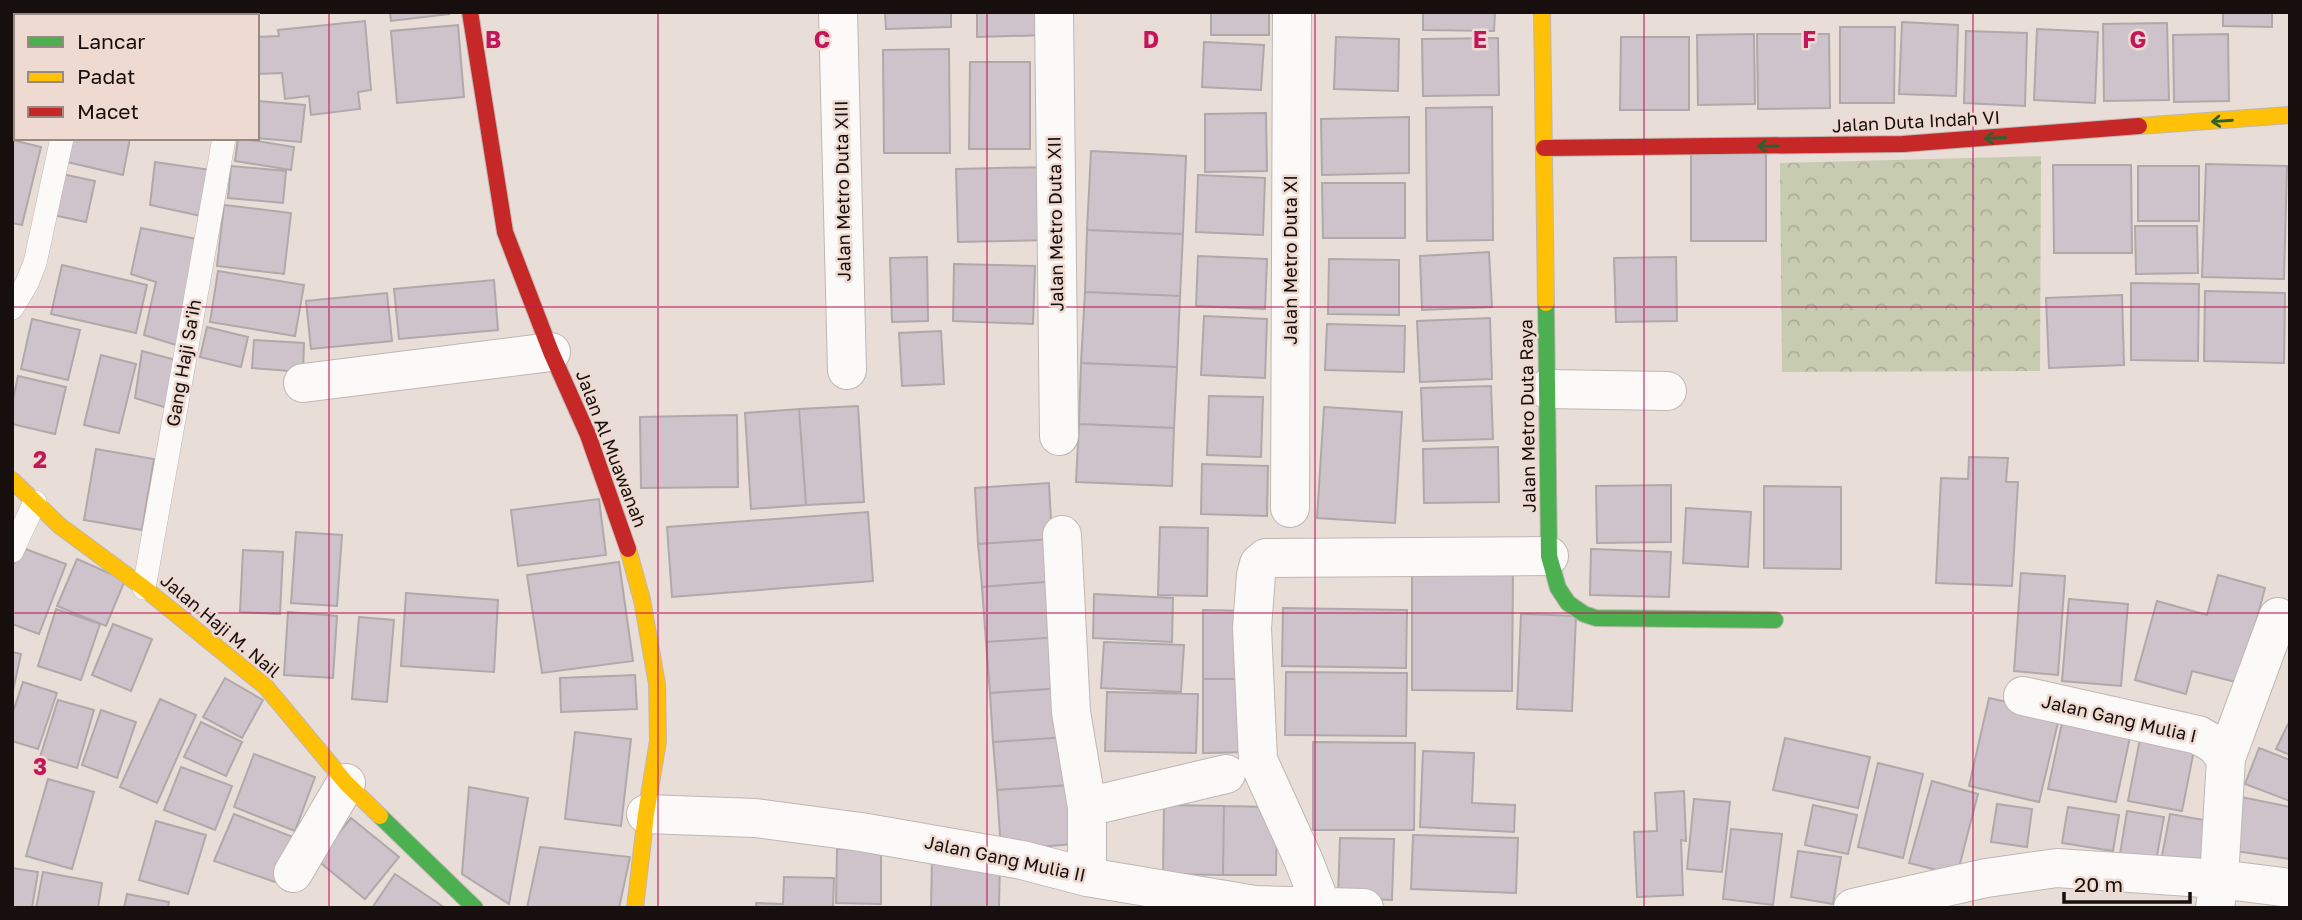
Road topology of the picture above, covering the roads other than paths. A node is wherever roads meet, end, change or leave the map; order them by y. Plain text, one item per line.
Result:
1 (470, 12) edge
2 (838, 12) edge
3 (1054, 12) edge
4 (1292, 12) edge
5 (1542, 12) edge
6 (2290, 116) edge
7 (62, 140) edge
8 (224, 140) edge
9 (1544, 148) junction
10 (12, 309) edge
11 (551, 352) junction
12 (847, 370) dead end
13 (303, 383) dead end
14 (1547, 389) junction
15 (1667, 391) dead end
16 (1059, 436) dead end
17 (12, 481) edge
18 (35, 502) junction
19 (1290, 508) dead end
20 (1062, 535) dead end
21 (12, 551) edge
22 (1549, 556) junction
23 (144, 588) junction
24 (2277, 617) dead end
25 (1775, 620) dead end
26 (2023, 696) dead end
27 (2226, 758) junction
28 (1226, 774) dead end
29 (346, 783) junction
30 (1087, 807) junction
31 (646, 814) junction
32 (293, 873) dead end
33 (1087, 877) junction
34 (2290, 888) edge
35 (2217, 893) edge
36 (1321, 905) junction
37 (1255, 906) edge
38 (472, 907) edge
39 (635, 908) edge
40 (1364, 908) edge
41 (1853, 908) edge

1 - 11 street, Jalan Al Muawanah
2 - 12 street, Jalan Metro Duta XIII
3 - 16 street, Jalan Metro Duta XII
4 - 19 street, Jalan Metro Duta XI
5 - 9 street, Jalan Metro Duta Raya
6 -> 9 street, Jalan Duta Indah VI
7 - 10 lane
8 - 23 lane, Gang Haji Sa'ih
9 - 14 street, Jalan Metro Duta Raya
11 - 13 street
11 - 31 street, Jalan Al Muawanah
14 - 15 street
14 - 22 street, Jalan Metro Duta Raya
17 - 18 street, Jalan Haji M. Nail
18 - 21 lane
18 - 23 street, Jalan Haji M. Nail
20 - 30 street
22 - 25 street, Jalan Metro Duta Raya
22 - 36 street
23 - 29 street, Jalan Haji M. Nail
24 - 27 street
26 - 27 street, Jalan Gang Mulia I
27 - 35 street
28 - 30 street
29 - 32 street
29 - 38 street, Jalan Haji M. Nail
30 - 33 street
31 - 33 street, Jalan Gang Mulia II
31 - 39 street, Jalan Al Muawanah
33 - 37 street, Jalan Gang Mulia II
34 - 35 street
35 - 41 street
36 - 37 street, Jalan Gang Mulia II
36 - 40 street, Jalan Gang Mulia II

